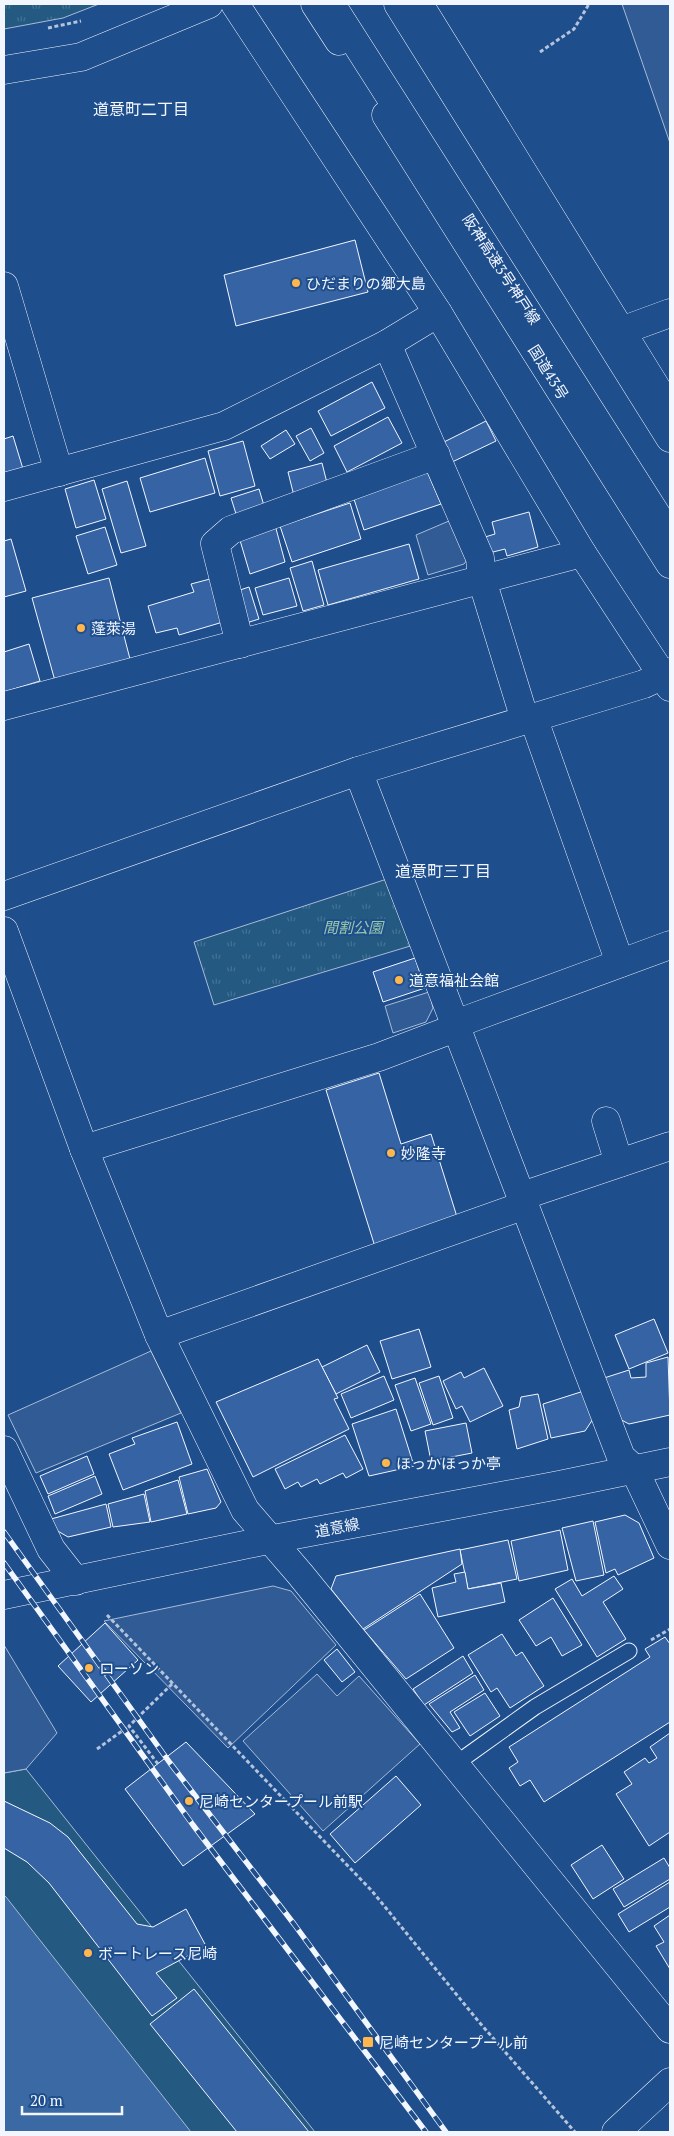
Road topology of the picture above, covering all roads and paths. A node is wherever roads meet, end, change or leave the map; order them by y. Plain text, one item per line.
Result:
1 (209, 4) edge
2 (235, 4) edge
3 (315, 4) edge
4 (331, 4) edge
5 (398, 4) edge
6 (419, 4) edge
7 (589, 4) edge
8 (86, 20) dead end
9 (40, 30) dead end
10 (540, 52) dead end
11 (4, 70) edge
12 (4, 286) edge
13 (438, 313) junction
14 (670, 313) edge
15 (621, 331) junction
16 (387, 344) junction
17 (670, 410) edge
18 (670, 438) edge
19 (436, 455) junction
20 (59, 472) junction
21 (4, 487) edge
22 (670, 536) edge
23 (582, 553) junction
24 (670, 564) edge
25 (482, 580) junction
26 (240, 644) junction
27 (668, 678) edge
28 (4, 706) edge
29 (529, 719) junction
30 (358, 771) junction
31 (4, 896) edge
32 (4, 931) edge
33 (670, 945) edge
34 (620, 963) junction
35 (457, 1026) junction
36 (606, 1121) dead end
37 (670, 1146) edge
38 (84, 1149) junction
39 (619, 1163) junction
40 (523, 1200) junction
41 (159, 1335) junction
42 (4, 1450) edge
43 (670, 1462) edge
44 (634, 1469) junction
45 (268, 1540) junction
46 (670, 1544) edge
47 (76, 1581) junction
48 (4, 1595) edge
49 (107, 1615) dead end
50 (629, 1651) dead end
51 (172, 1684) junction
52 (130, 1726) junction
53 (97, 1750) dead end
54 (158, 1764) dead end
55 (454, 1766) junction
56 (670, 2029) edge
57 (670, 2082) edge
58 (575, 2132) edge
59 (616, 2132) edge

1 - 11 main road
2 - 13 main road
3 - 24 main road, 国道43号
4 - 22 main road, 阪神高速3号神戸線
5 - 18 main road
6 - 15 main road
7 - 10 path
8 - 9 path
12 - 20 main road
13 - 16 main road
13 - 23 main road
14 - 15 main road
15 - 17 main road
16 - 19 main road
16 - 20 main road
19 - 25 main road
19 - 26 main road
20 - 21 main road
23 - 25 main road
23 - 27 main road
25 - 26 main road
25 - 29 main road
26 - 28 main road
27 - 29 main road
29 - 30 main road
29 - 34 main road
30 - 31 main road
30 - 35 main road
32 - 38 main road
33 - 34 main road
34 - 35 main road
35 - 38 main road
35 - 40 main road
36 - 39 main road
37 - 39 main road
38 - 41 main road
39 - 40 main road
40 - 41 main road
40 - 44 main road
41 - 45 main road
42 - 47 main road
43 - 44 main road, 道意線
44 - 45 main road, 道意線
44 - 46 main road
45 - 47 main road, 道意線
45 - 55 main road
47 - 48 main road, 道意線
49 - 51 path
50 - 55 lane
51 - 52 path
51 - 58 path
52 - 53 path
52 - 54 path
55 - 56 main road
57 - 59 main road

